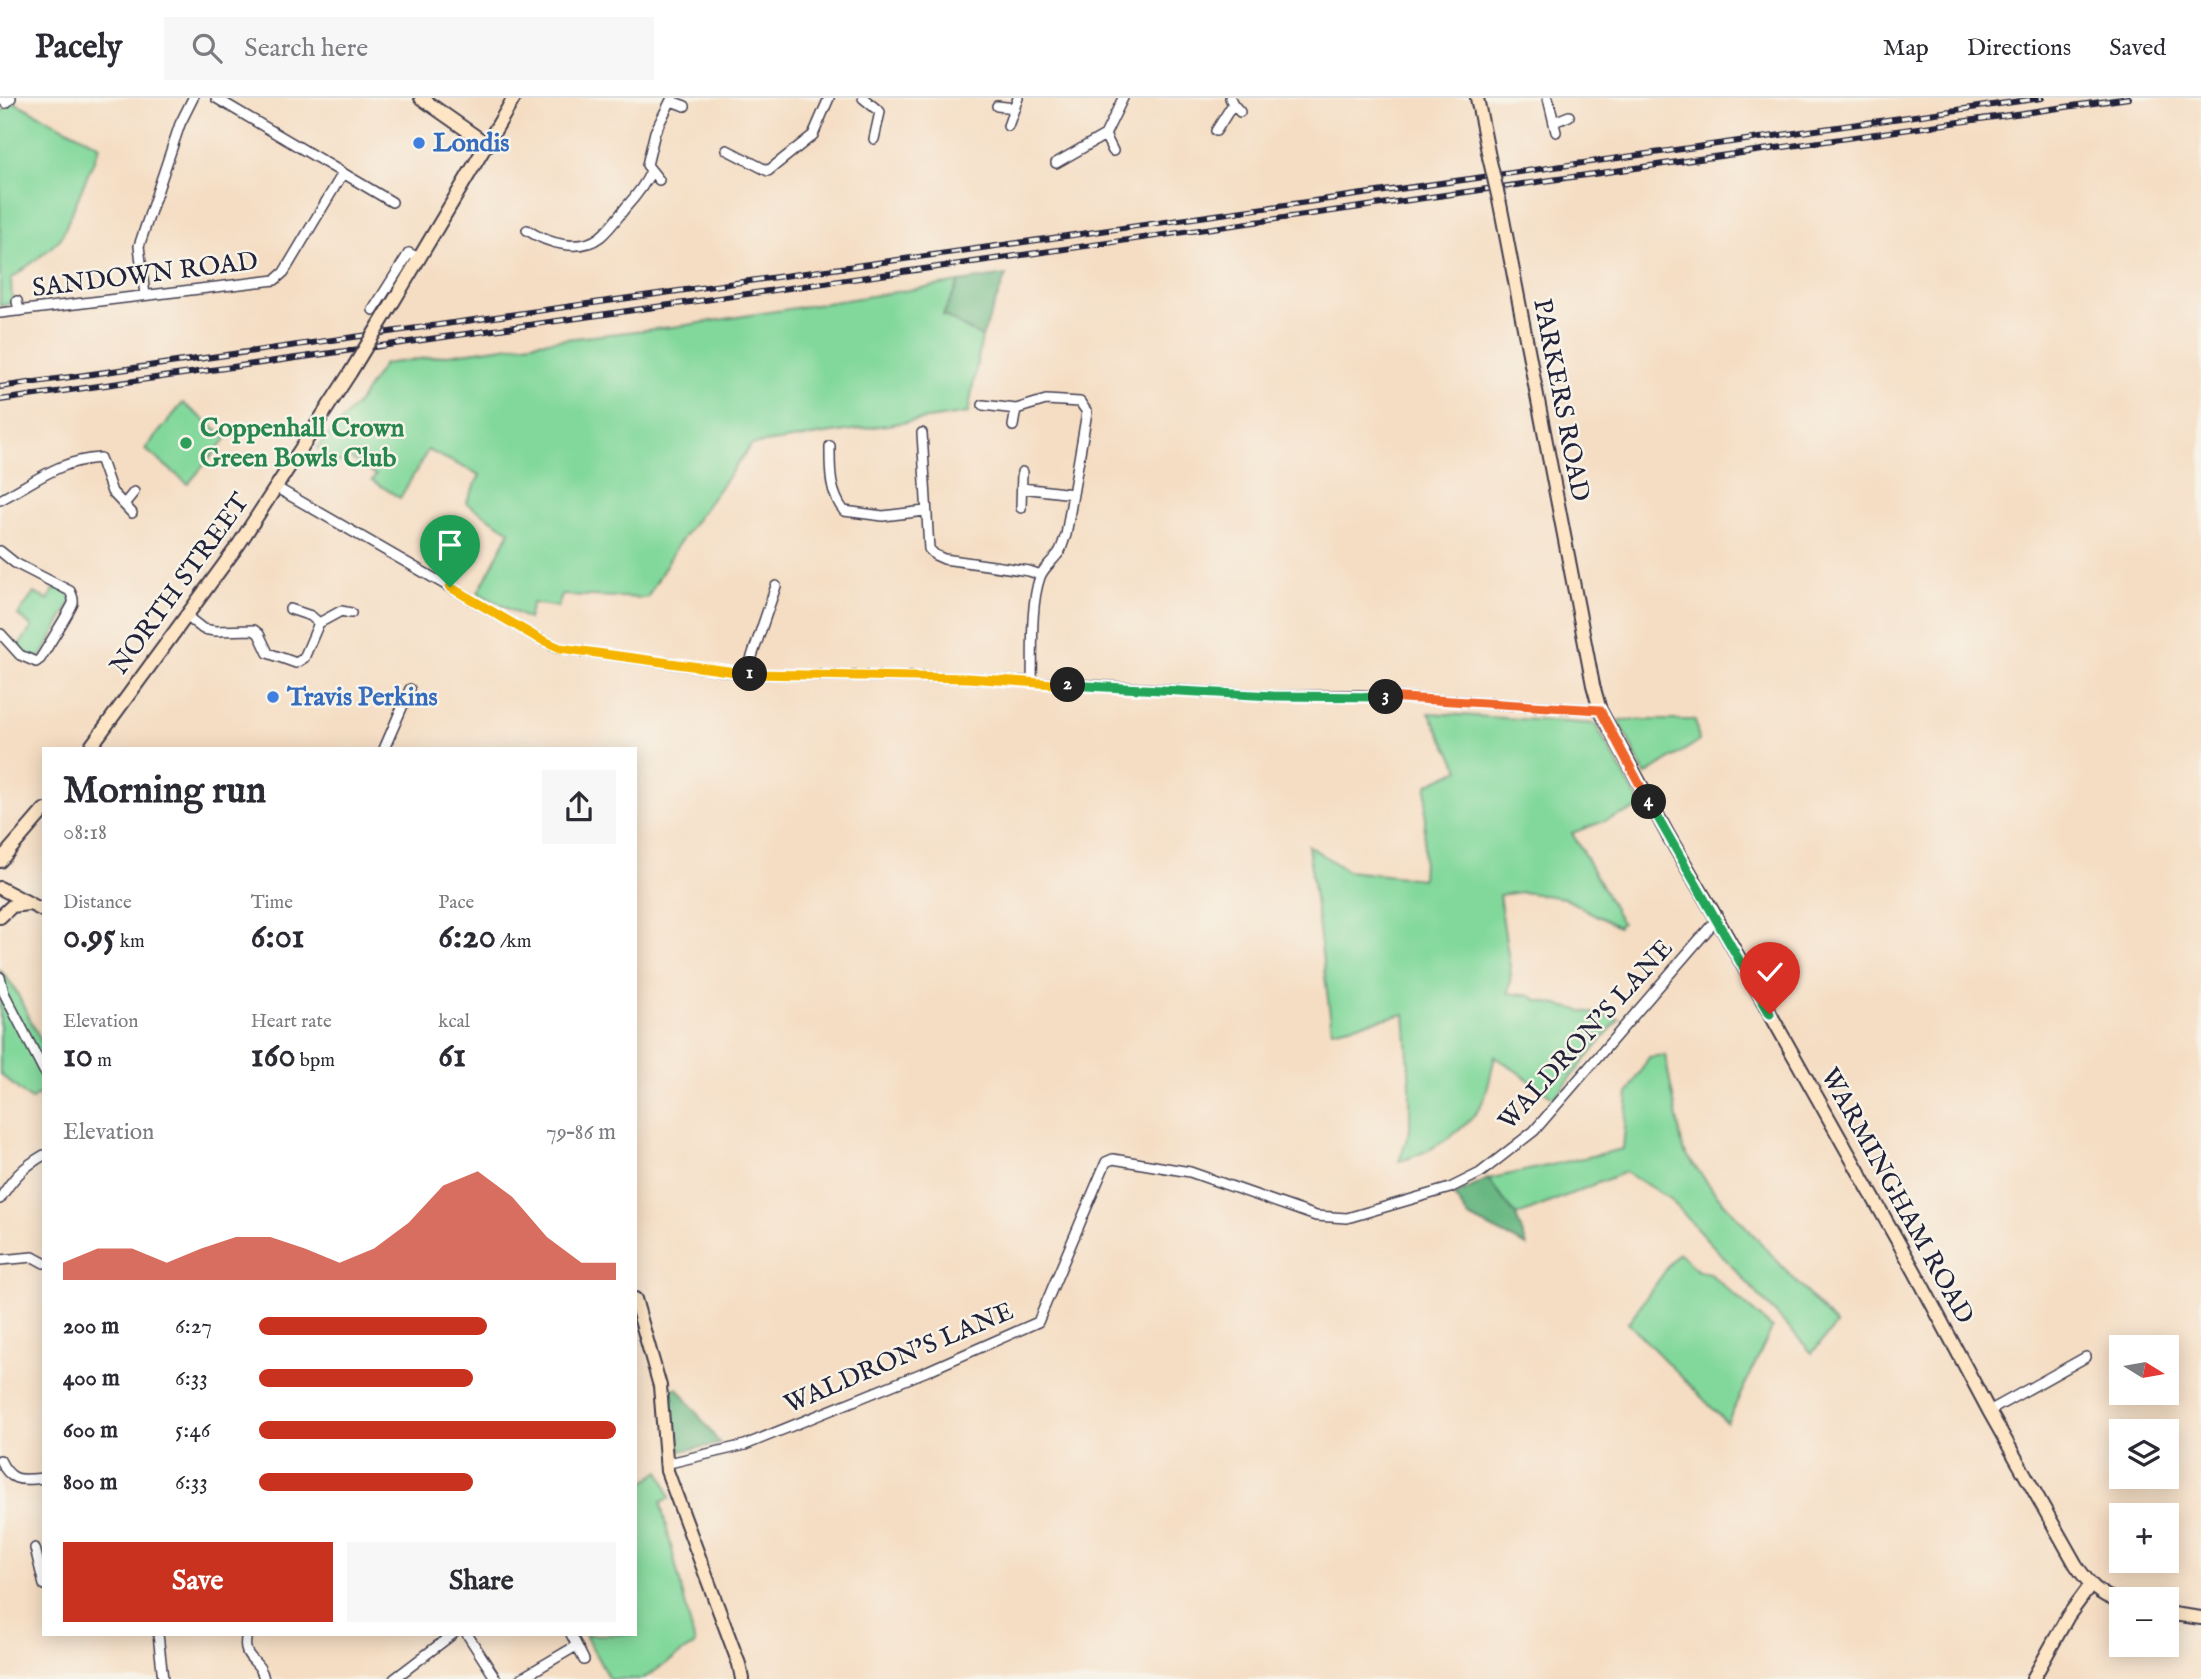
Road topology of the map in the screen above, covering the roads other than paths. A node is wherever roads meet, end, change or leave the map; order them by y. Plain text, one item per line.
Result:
1 (193, 98) edge
2 (216, 98) edge
3 (421, 98) edge
4 (514, 98) edge
5 (828, 98) edge
6 (863, 98) edge
7 (1018, 98) edge
8 (1123, 98) edge
9 (1477, 98) edge
10 (1548, 98) edge
11 (671, 99) edge
12 (1232, 101) edge
13 (685, 106) dead end
14 (997, 106) dead end
15 (1015, 108) junction
16 (1240, 112) dead end
17 (1569, 116) dead end
18 (1008, 126) dead end
19 (1216, 131) dead end
20 (1105, 135) junction
21 (874, 139) dead end
22 (488, 145) junction
23 (727, 150) dead end
24 (1113, 151) dead end
25 (1056, 163) dead end
26 (651, 171) junction
27 (343, 173) junction
28 (659, 180) dead end
29 (392, 202) dead end
30 (527, 230) dead end
31 (419, 258) junction
32 (145, 295) junction
33 (18, 300) dead end
34 (373, 310) dead end
35 (19, 311) junction
36 (0, 313) edge
37 (982, 405) dead end
38 (1016, 409) junction
39 (1013, 426) dead end
40 (922, 433) dead end
41 (830, 446) dead end
42 (111, 453) dead end
43 (100, 458) junction
44 (1022, 472) dead end
45 (277, 488) junction
46 (1022, 488) junction
47 (134, 492) dead end
48 (1073, 494) junction
49 (0, 500) edge
50 (125, 503) junction
51 (1021, 508) dead end
52 (925, 510) junction
53 (132, 513) dead end
54 (0, 551) edge
55 (1041, 575) junction
56 (776, 586) dead end
57 (290, 608) dead end
58 (351, 613) dead end
59 (185, 615) junction
60 (319, 623) junction
61 (1, 634) edge
62 (746, 674) junction
63 (1032, 682) junction
64 (410, 689) dead end
65 (1600, 710) junction
66 (94, 747) edge
67 (385, 747) edge
68 (42, 812) edge
69 (15, 841) junction
70 (0, 848) edge
71 (0, 861) edge
72 (0, 888) edge
73 (28, 904) junction
74 (42, 910) edge
75 (0, 917) edge
76 (1717, 919) junction
77 (0, 977) edge
78 (42, 1066) edge
79 (42, 1156) edge
80 (0, 1199) edge
81 (0, 1259) edge
82 (42, 1262) edge
83 (637, 1306) edge
84 (2086, 1357) dead end
85 (1989, 1411) junction
86 (0, 1460) edge
87 (665, 1464) junction
88 (42, 1478) edge
89 (35, 1548) dead end
90 (42, 1577) edge
91 (2091, 1586) junction
92 (2109, 1599) edge
93 (2179, 1615) edge
94 (2201, 1618) edge
95 (158, 1636) edge
96 (246, 1636) edge
97 (450, 1636) edge
98 (468, 1636) edge
99 (572, 1636) edge
100 (576, 1646) junction
101 (584, 1660) dead end
102 (163, 1679) edge
103 (264, 1679) edge
104 (394, 1679) edge
105 (496, 1679) edge
106 (520, 1679) edge
107 (742, 1679) edge
108 (2033, 1679) edge

1 - 32 street
2 - 27 street
3 - 22 street
4 - 22 street, NORTH STREET
5 - 23 street
6 - 21 street
7 - 15 street
8 - 20 street
9 - 65 street, PARKERS ROAD, bridge
10 - 17 street
11 - 13 street
11 - 26 street
12 - 16 street
12 - 19 street
14 - 15 street
15 - 18 street
20 - 24 street
20 - 25 street
22 - 31 street, NORTH STREET
26 - 28 street
26 - 30 street
27 - 29 street
27 - 32 street, SANDOWN ROAD
31 - 34 street
31 - 45 street, NORTH STREET, bridge
32 - 35 street, SANDOWN ROAD
33 - 35 street, SANDOWN ROAD
35 - 36 street, SANDOWN ROAD
37 - 38 street
38 - 39 street
38 - 48 street
40 - 52 street
41 - 52 street
42 - 43 street
43 - 49 street
43 - 50 street
44 - 46 street
45 - 59 street, NORTH STREET
45 - 62 street
46 - 48 street
46 - 51 street
47 - 50 street
48 - 55 street
50 - 53 street
52 - 55 street
54 - 61 street
55 - 63 street
56 - 62 street
57 - 60 street
58 - 60 street
59 - 60 street
59 - 66 street, NORTH STREET
62 - 63 street
63 - 65 street
64 - 67 street
65 - 76 street, WARMINGHAM ROAD
68 - 69 street
69 - 70 street
69 - 71 street
72 - 73 street
73 - 74 street
73 - 75 street
76 - 85 street, WARMINGHAM ROAD
76 - 87 street, WALDRON'S LANE
77 - 78 street
79 - 80 street
81 - 82 street
83 - 87 street
84 - 85 street
85 - 91 street, WARMINGHAM ROAD
86 - 88 street
87 - 107 street
89 - 90 street
91 - 92 street
91 - 108 street
93 - 94 street
95 - 102 street
96 - 103 street
97 - 104 street
98 - 105 street
99 - 100 street
100 - 101 street
100 - 106 street

